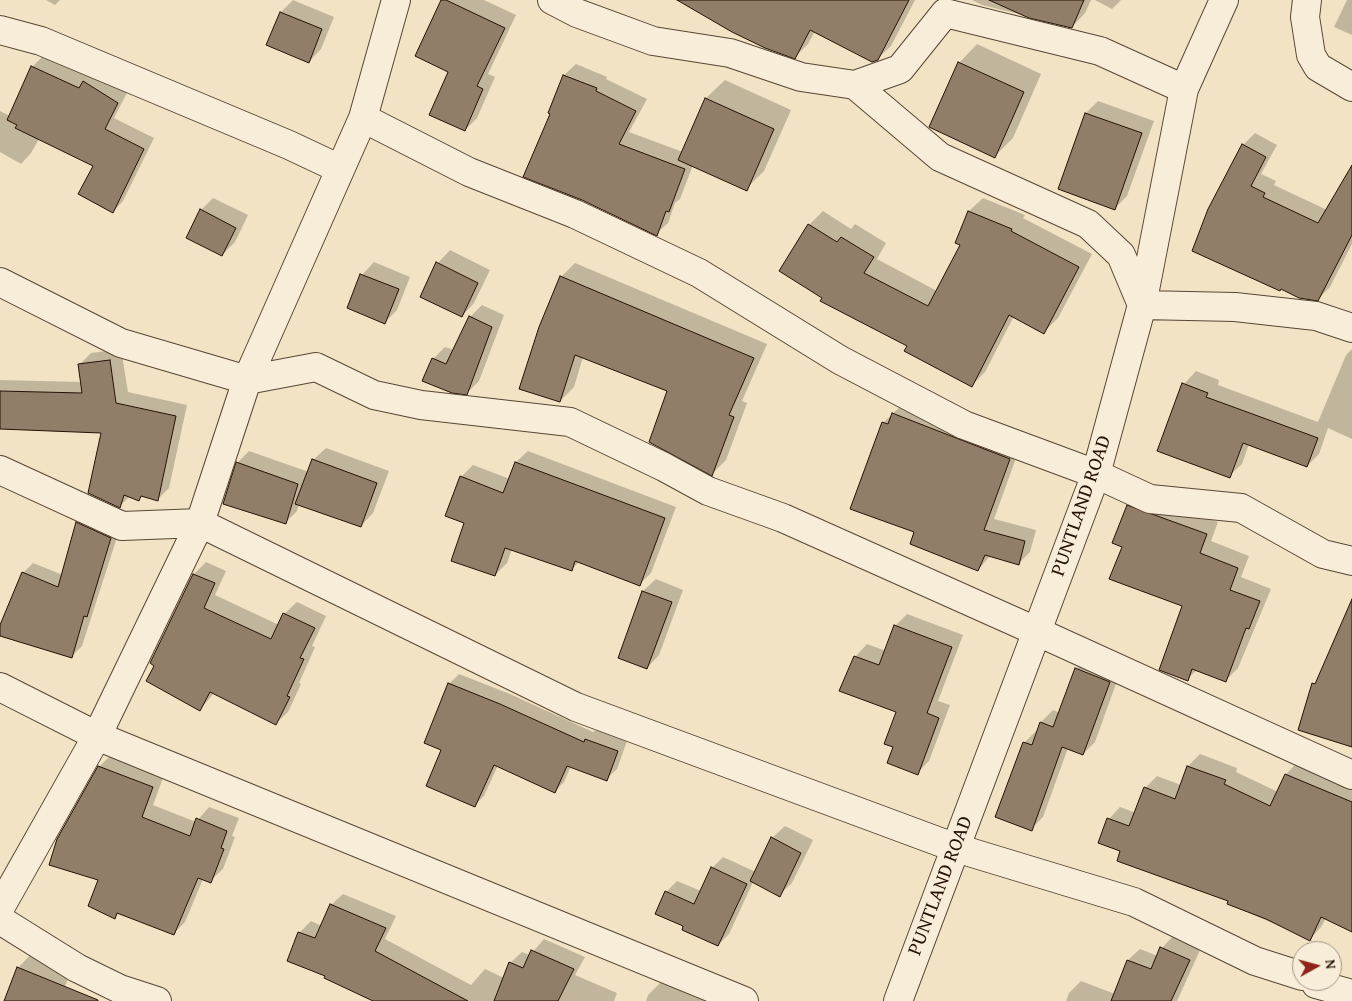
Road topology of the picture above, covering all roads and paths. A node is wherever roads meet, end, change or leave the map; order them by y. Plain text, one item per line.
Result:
1 (396, 0) edge
2 (552, 0) edge
3 (1224, 0) edge
4 (1307, 0) edge
5 (0, 30) edge
6 (855, 85) junction
7 (1352, 87) edge
8 (1184, 89) junction
9 (363, 118) junction
10 (340, 169) junction
11 (0, 282) edge
12 (1142, 305) junction
13 (1352, 328) edge
14 (247, 380) junction
15 (0, 470) edge
16 (1096, 474) junction
17 (200, 523) junction
18 (1352, 561) edge
19 (1038, 632) junction
20 (0, 686) edge
21 (97, 736) junction
22 (1352, 775) edge
23 (956, 848) junction
24 (0, 908) edge
25 (0, 920) edge
26 (1292, 977) edge
27 (1337, 991) edge
28 (1352, 994) edge
29 (157, 1001) edge
30 (744, 1001) edge
31 (898, 1001) edge

1 - 9 street
2 - 6 street
3 - 8 street, PUNTLAND ROAD
4 - 7 street
5 - 10 street
6 - 8 street
6 - 12 street
8 - 12 street, PUNTLAND ROAD
9 - 10 street
9 - 16 street
10 - 14 street
11 - 14 street
12 - 13 street
12 - 16 street, PUNTLAND ROAD
14 - 17 street
14 - 19 street
15 - 17 street
16 - 18 street
16 - 19 street, PUNTLAND ROAD
17 - 21 street
17 - 23 street
19 - 22 street
19 - 23 street, PUNTLAND ROAD
20 - 21 street
21 - 24 street
21 - 30 street
23 - 26 street
23 - 31 street, PUNTLAND ROAD
25 - 29 street
27 - 28 street

